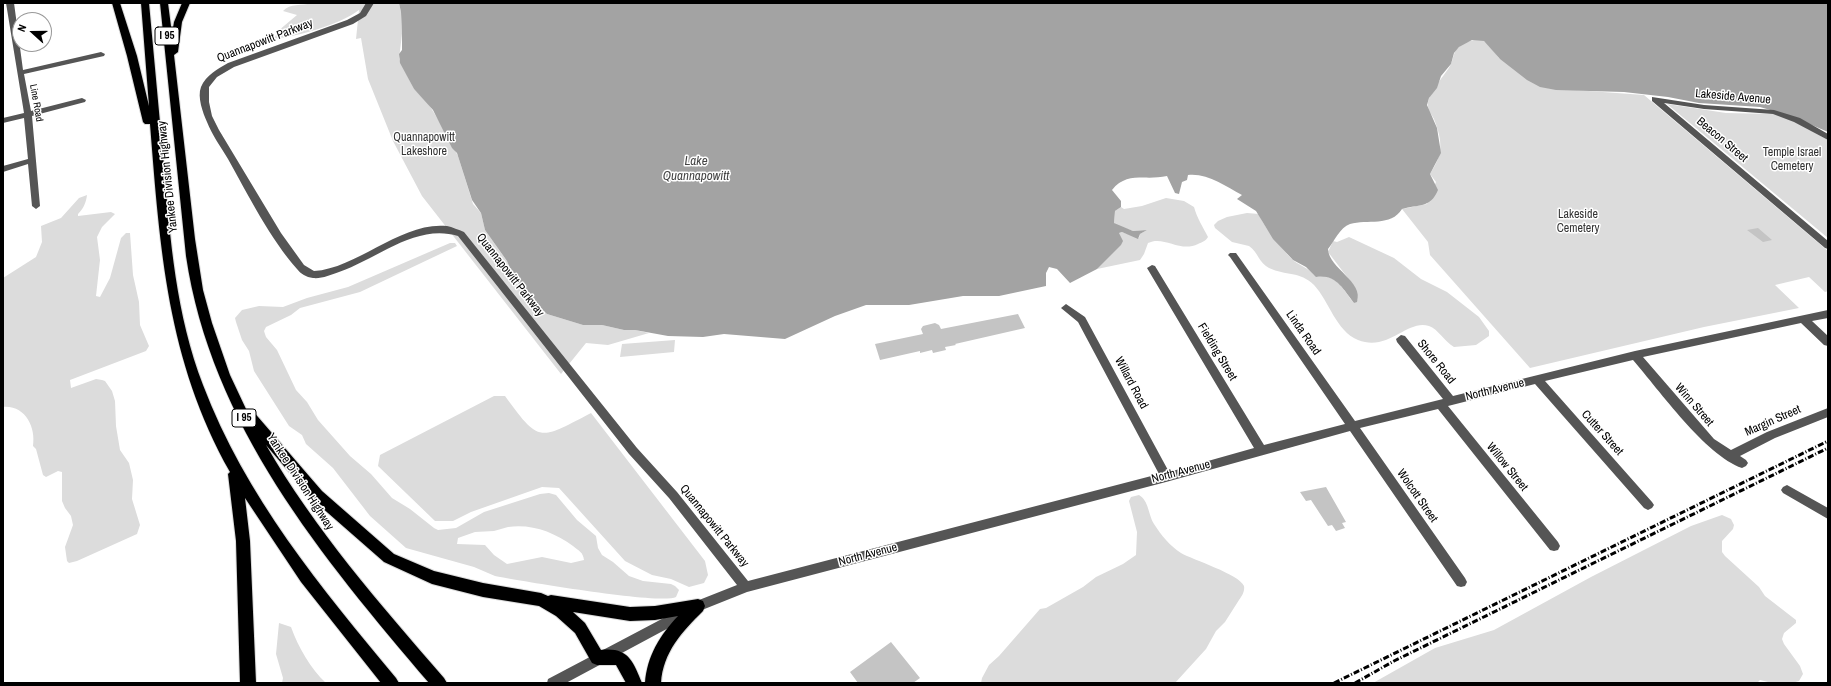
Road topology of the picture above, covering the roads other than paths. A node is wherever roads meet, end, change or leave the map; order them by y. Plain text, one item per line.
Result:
1 (10, 3) edge
2 (116, 3) edge
3 (145, 3) edge
4 (164, 3) edge
5 (186, 3) edge
6 (370, 3) edge
7 (101, 54) dead end
8 (171, 69) junction
9 (20, 73) junction
10 (1655, 99) joint
11 (82, 100) dead end
12 (28, 115) junction
13 (3, 121) edge
14 (1828, 137) edge
15 (157, 151) junction
16 (33, 160) junction
17 (3, 168) edge
18 (36, 206) dead end
19 (1828, 246) edge
20 (1233, 255) dead end
21 (1152, 268) dead end
22 (1066, 308) dead end
23 (1828, 314) edge
24 (1803, 319) junction
25 (1401, 339) dead end
26 (1828, 342) edge
27 (1634, 355) junction
28 (1537, 379) junction
29 (1445, 402) junction
30 (237, 403) junction
31 (1828, 412) edge
32 (1352, 426) junction
33 (1261, 450) junction
34 (1729, 456) junction
35 (1742, 463) dead end
36 (233, 465) junction
37 (1166, 477) junction
38 (1787, 490) dead end
39 (1648, 504) dead end
40 (1828, 514) edge
41 (1554, 546) dead end
42 (1461, 582) dead end
43 (746, 587) junction
44 (541, 600) junction
45 (698, 606) junction
46 (597, 658) junction
47 (248, 683) edge
48 (391, 683) edge
49 (439, 683) edge
50 (553, 683) edge
51 (634, 683) edge
52 (653, 683) edge

1 - 9 street, Line Road
2 - 15 highway
3 - 15 highway, Yankee Division Highway / I 95
4 - 8 highway, Yankee Division Highway / I 95
5 - 8 highway
6 - 43 street, Quannapowitt Parkway
7 - 9 street
8 - 30 highway, Yankee Division Highway / I 95
9 - 12 street, Line Road
10 - 14 street, Lakeside Avenue
10 - 19 street, Beacon Street
11 - 12 street
12 - 13 street
12 - 16 street, Line Road
15 - 36 highway, Yankee Division Highway / I 95
16 - 17 street
16 - 18 street, Line Road
20 - 32 street, Linda Road
21 - 33 street, Fielding Street
22 - 37 street, Willard Road
23 - 24 street, North Avenue
24 - 26 street
24 - 27 street, North Avenue
25 - 29 street, Shore Road
27 - 28 street, North Avenue
27 - 34 street, Winn Street
28 - 29 street, North Avenue
28 - 39 street, Cutter Street
29 - 32 street, North Avenue
29 - 41 street, Willow Street
30 - 44 highway
30 - 49 highway, Yankee Division Highway / I 95
31 - 34 street, Margin Street
32 - 33 street, North Avenue
32 - 42 street, Wolcott Street
33 - 37 street, North Avenue
34 - 35 street, Winn Street
36 - 47 highway
36 - 48 highway, Yankee Division Highway / I 95
37 - 43 street, North Avenue
38 - 40 street
43 - 45 street, North Avenue
44 - 45 highway
44 - 46 highway
45 - 46 street, North Avenue
45 - 52 highway
46 - 50 street, North Avenue
46 - 51 highway

